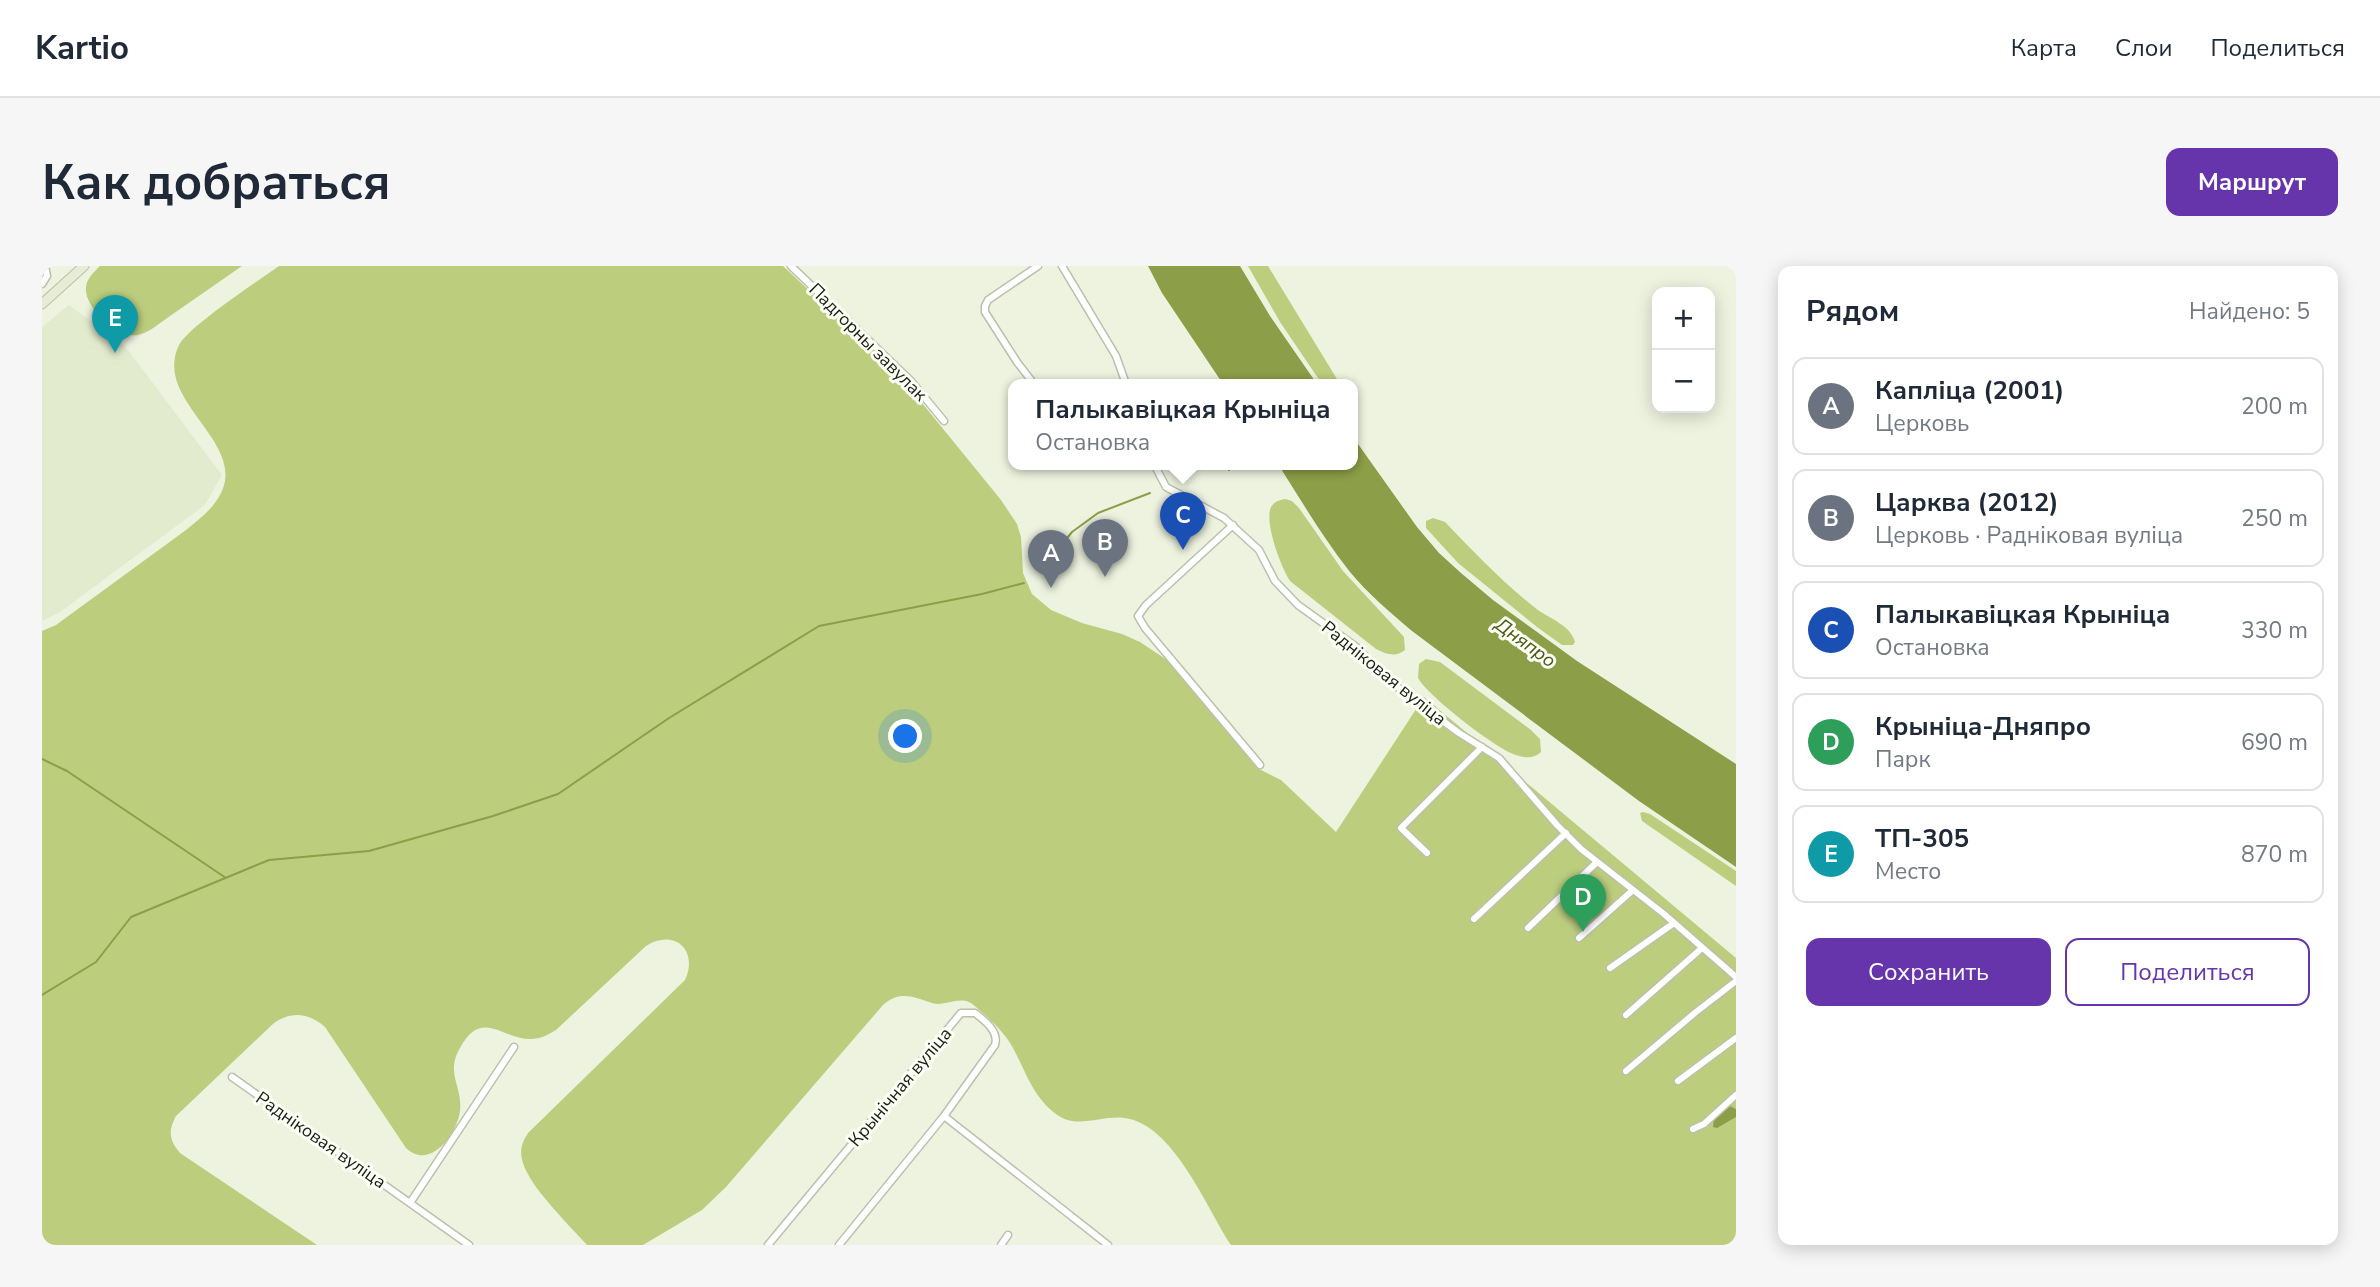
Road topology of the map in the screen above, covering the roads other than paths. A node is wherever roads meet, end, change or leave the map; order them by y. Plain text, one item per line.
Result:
1 (46, 266) edge
2 (84, 266) edge
3 (791, 266) edge
4 (1038, 266) edge
5 (1062, 266) edge
6 (42, 284) edge
7 (42, 304) edge
8 (1030, 379) edge
9 (1124, 379) edge
10 (944, 421) dead end
11 (1157, 470) edge
12 (1233, 525) junction
13 (1482, 747) junction
14 (1260, 765) dead end
15 (1566, 833) junction
16 (1427, 853) dead end
17 (1597, 862) junction
18 (1633, 890) junction
19 (1474, 919) dead end
20 (1674, 923) junction
21 (1528, 928) dead end
22 (1578, 938) dead end
23 (1702, 948) junction
24 (1610, 968) dead end
25 (1736, 979) edge
26 (1626, 1015) dead end
27 (1736, 1038) edge
28 (514, 1048) dead end
29 (1626, 1071) dead end
30 (232, 1077) dead end
31 (1678, 1081) dead end
32 (1736, 1095) edge
33 (944, 1116) junction
34 (1693, 1129) dead end
35 (410, 1202) junction
36 (1009, 1235) dead end
37 (469, 1245) edge
38 (768, 1245) edge
39 (839, 1245) edge
40 (1001, 1245) edge
41 (1108, 1245) edge

1 - 6 street
2 - 7 street
3 - 10 street, Падгорны завулак
4 - 8 street
5 - 9 street
11 - 12 street, Радніковая вуліца
12 - 13 street, Радніковая вуліца
12 - 14 street
13 - 15 street, Радніковая вуліца
13 - 16 street
15 - 17 street, Радніковая вуліца
15 - 19 street
17 - 18 street, Радніковая вуліца
17 - 21 street
18 - 20 street, Радніковая вуліца
18 - 22 street
20 - 23 street, Радніковая вуліца
20 - 24 street
23 - 25 street, Радніковая вуліца
23 - 26 street
25 - 29 street
27 - 31 street
28 - 35 street
30 - 35 street, Радніковая вуліца
32 - 34 street
33 - 38 street, Крынічная вуліца
33 - 39 street
33 - 41 street
35 - 37 street, Радніковая вуліца
36 - 40 street

